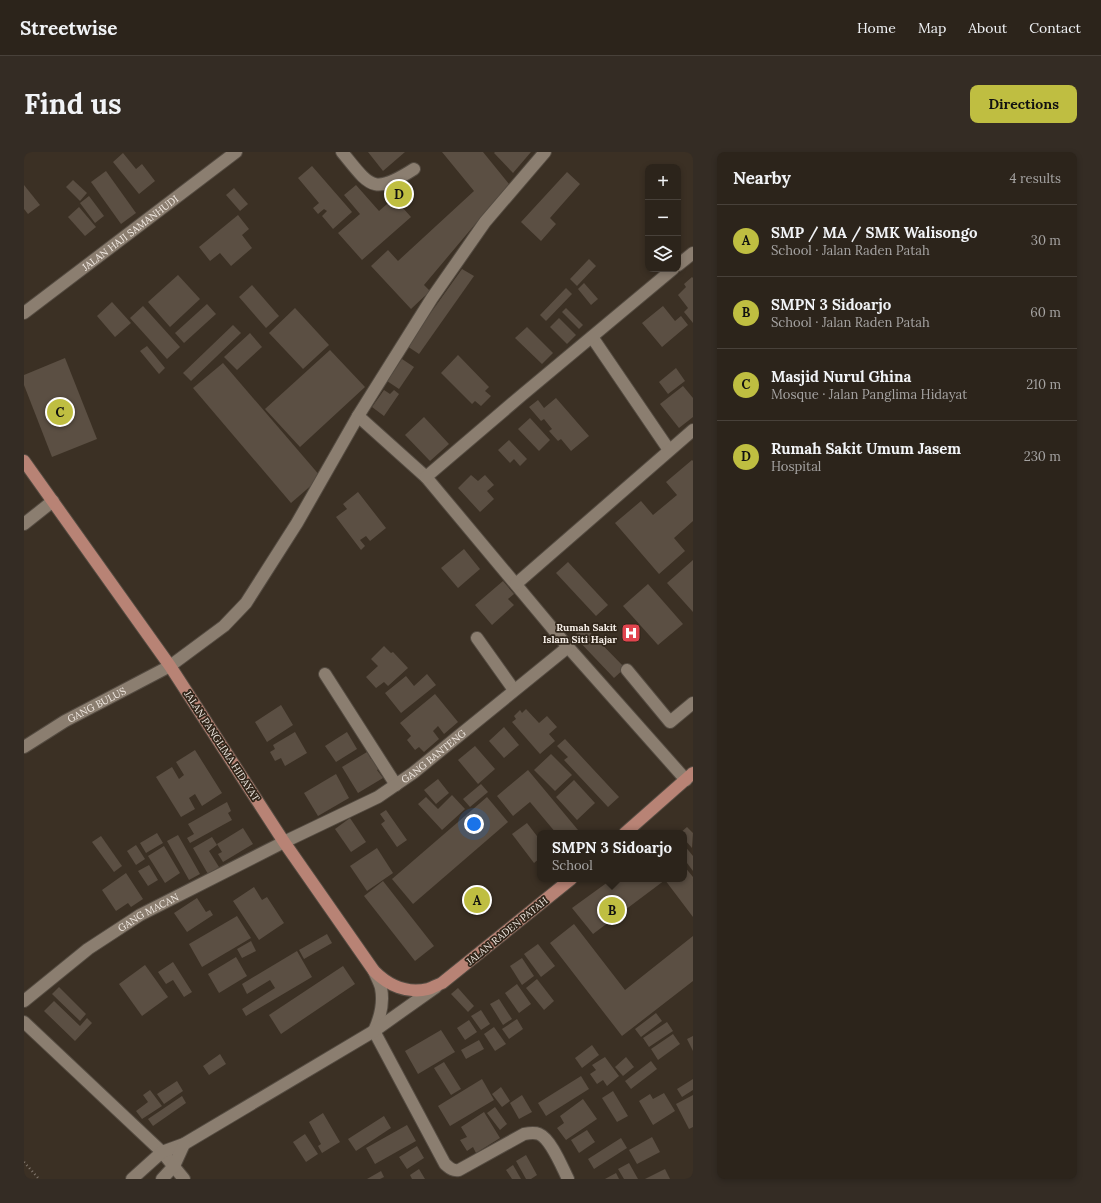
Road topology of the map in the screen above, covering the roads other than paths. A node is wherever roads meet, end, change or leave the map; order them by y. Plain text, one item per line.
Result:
1 (236, 152) edge
2 (342, 152) edge
3 (545, 152) edge
4 (414, 170) dead end
5 (693, 253) edge
6 (681, 263) edge
7 (669, 272) edge
8 (24, 313) edge
9 (592, 337) junction
10 (358, 416) junction
11 (693, 430) edge
12 (669, 450) junction
13 (24, 461) edge
14 (426, 478) junction
15 (53, 501) junction
16 (24, 524) edge
17 (516, 584) junction
18 (477, 638) dead end
19 (568, 647) junction
20 (170, 666) junction
21 (627, 670) dead end
22 (325, 674) dead end
23 (514, 690) junction
24 (693, 703) edge
25 (24, 747) edge
26 (689, 776) edge
27 (396, 785) junction
28 (628, 830) edge
29 (284, 842) junction
30 (567, 882) edge
31 (374, 971) junction
32 (442, 983) junction
33 (24, 1001) edge
34 (24, 1022) edge
35 (374, 1032) junction
36 (184, 1144) junction
37 (162, 1152) junction
38 (174, 1166) junction
39 (132, 1179) edge
40 (162, 1179) edge
41 (184, 1179) edge
42 (568, 1179) edge

1 - 8 street, JALAN HAJI SAMANHUDI
2 - 4 street
3 - 10 street, GANG BULUS
5 - 6 street
7 - 9 street
9 - 12 street
9 - 14 street
10 - 14 street
10 - 20 street, GANG BULUS
11 - 12 street
12 - 17 street
13 - 15 main road, JALAN PANGLIMA HIDAYAT
14 - 17 street
15 - 16 street
15 - 20 main road, JALAN PANGLIMA HIDAYAT
17 - 19 street
18 - 23 street
19 - 23 street, GANG BANTENG
19 - 26 street
20 - 25 street, GANG BULUS
20 - 29 main road, JALAN PANGLIMA HIDAYAT
21 - 24 street
22 - 27 street
23 - 27 street, GANG BANTENG
26 - 28 main road
27 - 29 street, GANG BANTENG
29 - 31 main road, JALAN PANGLIMA HIDAYAT
29 - 33 street, GANG MACAN
30 - 32 main road, JALAN RADEN PATAH
31 - 32 main road, JALAN PANGLIMA HIDAYAT
31 - 35 street
32 - 35 street
34 - 37 street
35 - 36 street
35 - 42 street
36 - 37 street
36 - 38 street
37 - 38 street
37 - 39 street
38 - 40 street
38 - 41 street

